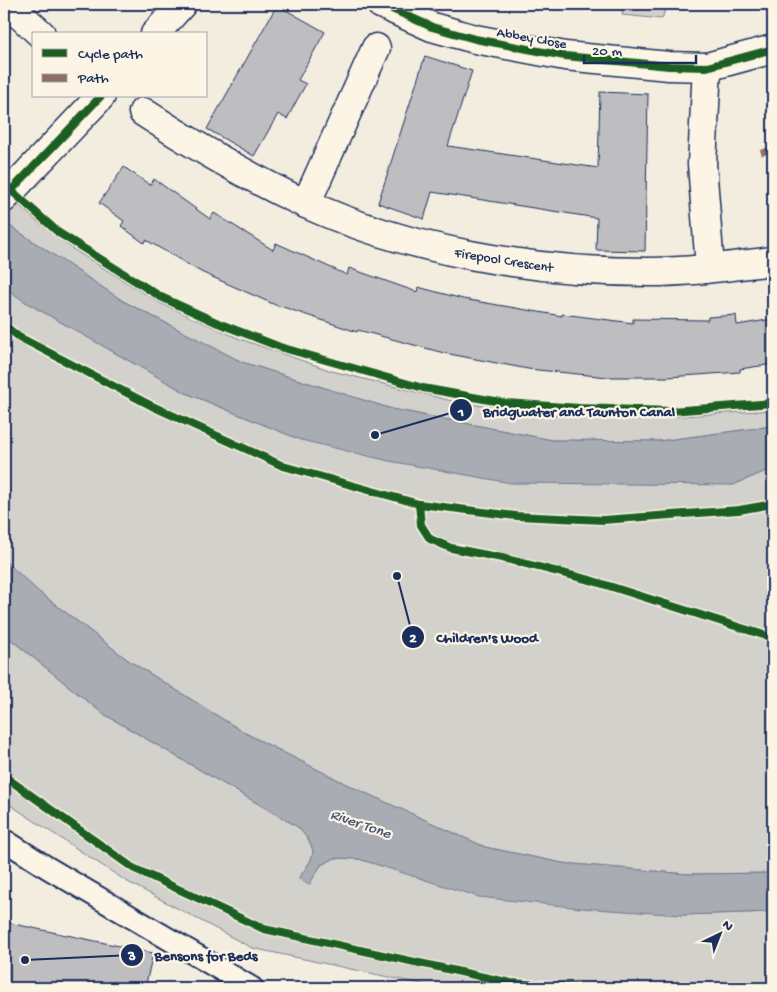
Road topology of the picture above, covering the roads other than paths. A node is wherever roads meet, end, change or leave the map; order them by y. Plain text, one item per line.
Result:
1 (10, 4) edge
2 (182, 4) edge
3 (381, 4) edge
4 (38, 32) edge
5 (156, 32) edge
6 (376, 48) dead end
7 (773, 49) edge
8 (707, 67) junction
9 (95, 103) edge
10 (143, 112) dead end
11 (4, 198) edge
12 (306, 204) junction
13 (773, 261) edge
14 (710, 268) junction
15 (4, 840) edge
16 (252, 988) edge

1 - 4 street
2 - 5 street
3 - 8 street, Abbey Close
6 - 12 street
7 - 8 street, Abbey Close
8 - 14 street
9 - 11 street
10 - 12 street, Firepool Crescent
12 - 14 street, Firepool Crescent
13 - 14 street, Firepool Crescent
15 - 16 lane

